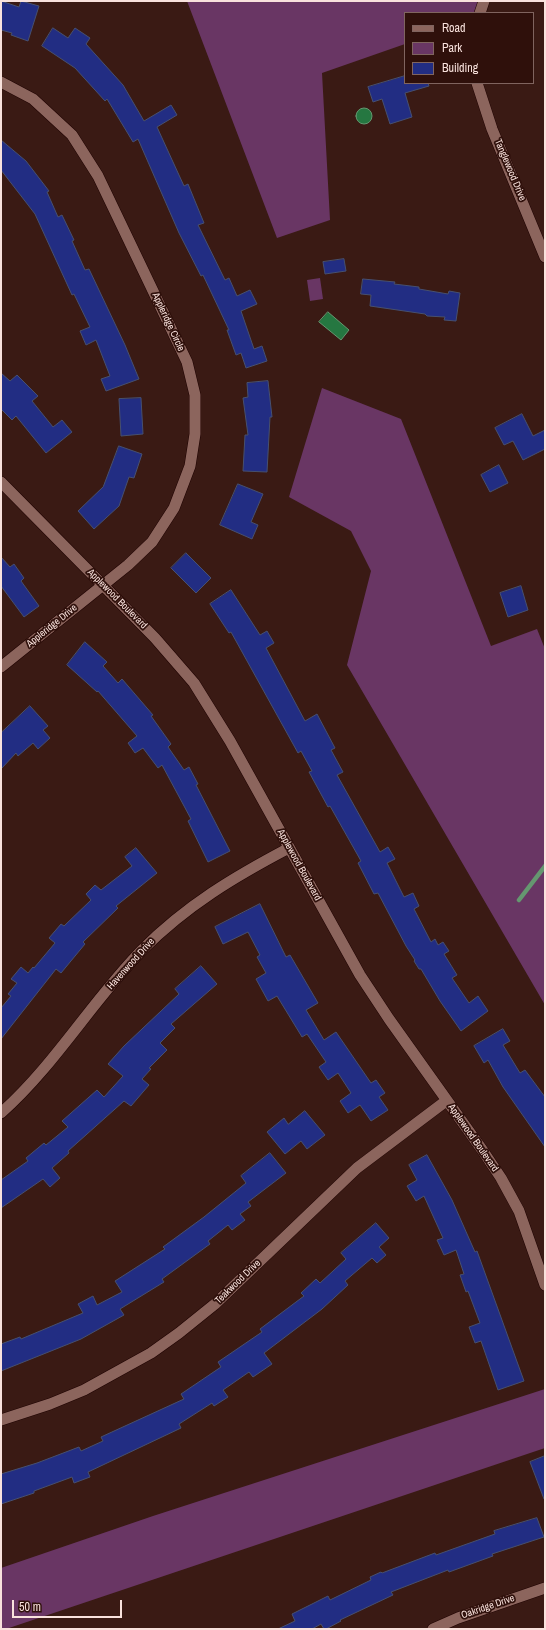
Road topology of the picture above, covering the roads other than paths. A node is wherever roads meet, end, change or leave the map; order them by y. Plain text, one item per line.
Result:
1 (484, 1) edge
2 (480, 12) edge
3 (1, 82) edge
4 (477, 84) edge
5 (545, 257) edge
6 (1, 482) edge
7 (103, 585) junction
8 (1, 667) edge
9 (289, 848) junction
10 (446, 1100) junction
11 (1, 1113) edge
12 (545, 1285) edge
13 (1, 1420) edge
14 (545, 1588) edge
15 (433, 1629) edge

1 - 2 street
3 - 7 street, Appleridge Circle
4 - 5 street, Tanglewood Drive
6 - 7 street, Applewood Boulevard
7 - 8 street, Appleridge Drive
7 - 9 street, Applewood Boulevard
9 - 10 street, Applewood Boulevard
9 - 11 street, Havenwood Drive
10 - 12 street, Applewood Boulevard
10 - 13 street, Teakwood Drive
14 - 15 street, Oakridge Drive

